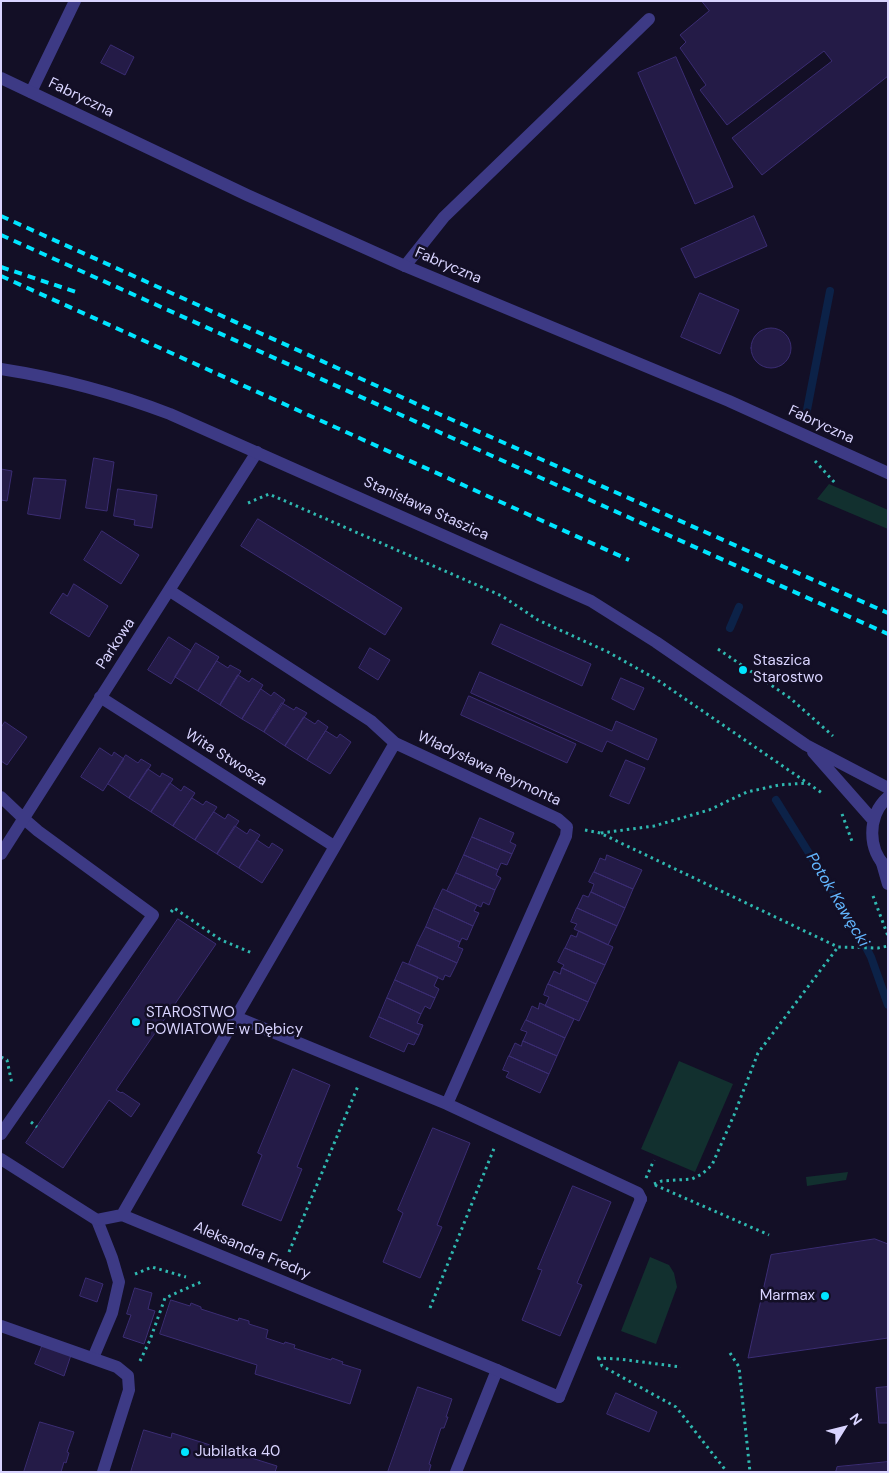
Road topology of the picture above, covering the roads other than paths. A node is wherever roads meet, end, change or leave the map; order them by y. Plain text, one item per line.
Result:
1 (75, 1) edge
2 (648, 19) dead end
3 (1, 78) edge
4 (31, 92) junction
5 (405, 266) junction
6 (1, 369) edge
7 (257, 452) junction
8 (888, 473) edge
9 (170, 591) junction
10 (100, 697) junction
11 (395, 743) junction
12 (806, 745) junction
13 (888, 788) edge
14 (888, 797) edge
15 (1, 798) edge
16 (23, 818) junction
17 (874, 820) junction
18 (334, 846) junction
19 (1, 854) edge
20 (885, 866) edge
21 (888, 884) edge
22 (236, 1017) junction
23 (447, 1104) junction
24 (1, 1134) edge
25 (1, 1159) edge
26 (122, 1215) junction
27 (97, 1220) junction
28 (1, 1326) edge
29 (92, 1358) junction
30 (497, 1370) junction
31 (103, 1472) edge
32 (456, 1472) edge

1 - 4 street
2 - 5 street
3 - 4 street, Fabryczna
4 - 5 street, Fabryczna
5 - 8 street, Fabryczna
6 - 7 street, Stanisława Staszica
7 - 9 street, Parkowa
7 - 12 street, Stanisława Staszica
9 - 10 street, Parkowa
9 - 11 street, Władysława Reymonta
10 - 16 street, Parkowa
10 - 18 street, Wita Stwosza
11 - 18 street
11 - 23 street, Władysława Reymonta
12 - 13 street, Stanisława Staszica
12 - 17 street, Stanisława Staszica
14 - 17 street
15 - 16 street
16 - 19 street, Parkowa
16 - 24 street
17 - 20 street
18 - 22 street
20 - 21 street
22 - 23 street
22 - 26 street
23 - 30 street, Aleksandra Fredry
25 - 27 street
26 - 27 street
26 - 30 street, Aleksandra Fredry
27 - 29 street
28 - 29 street
29 - 31 street
30 - 32 street

